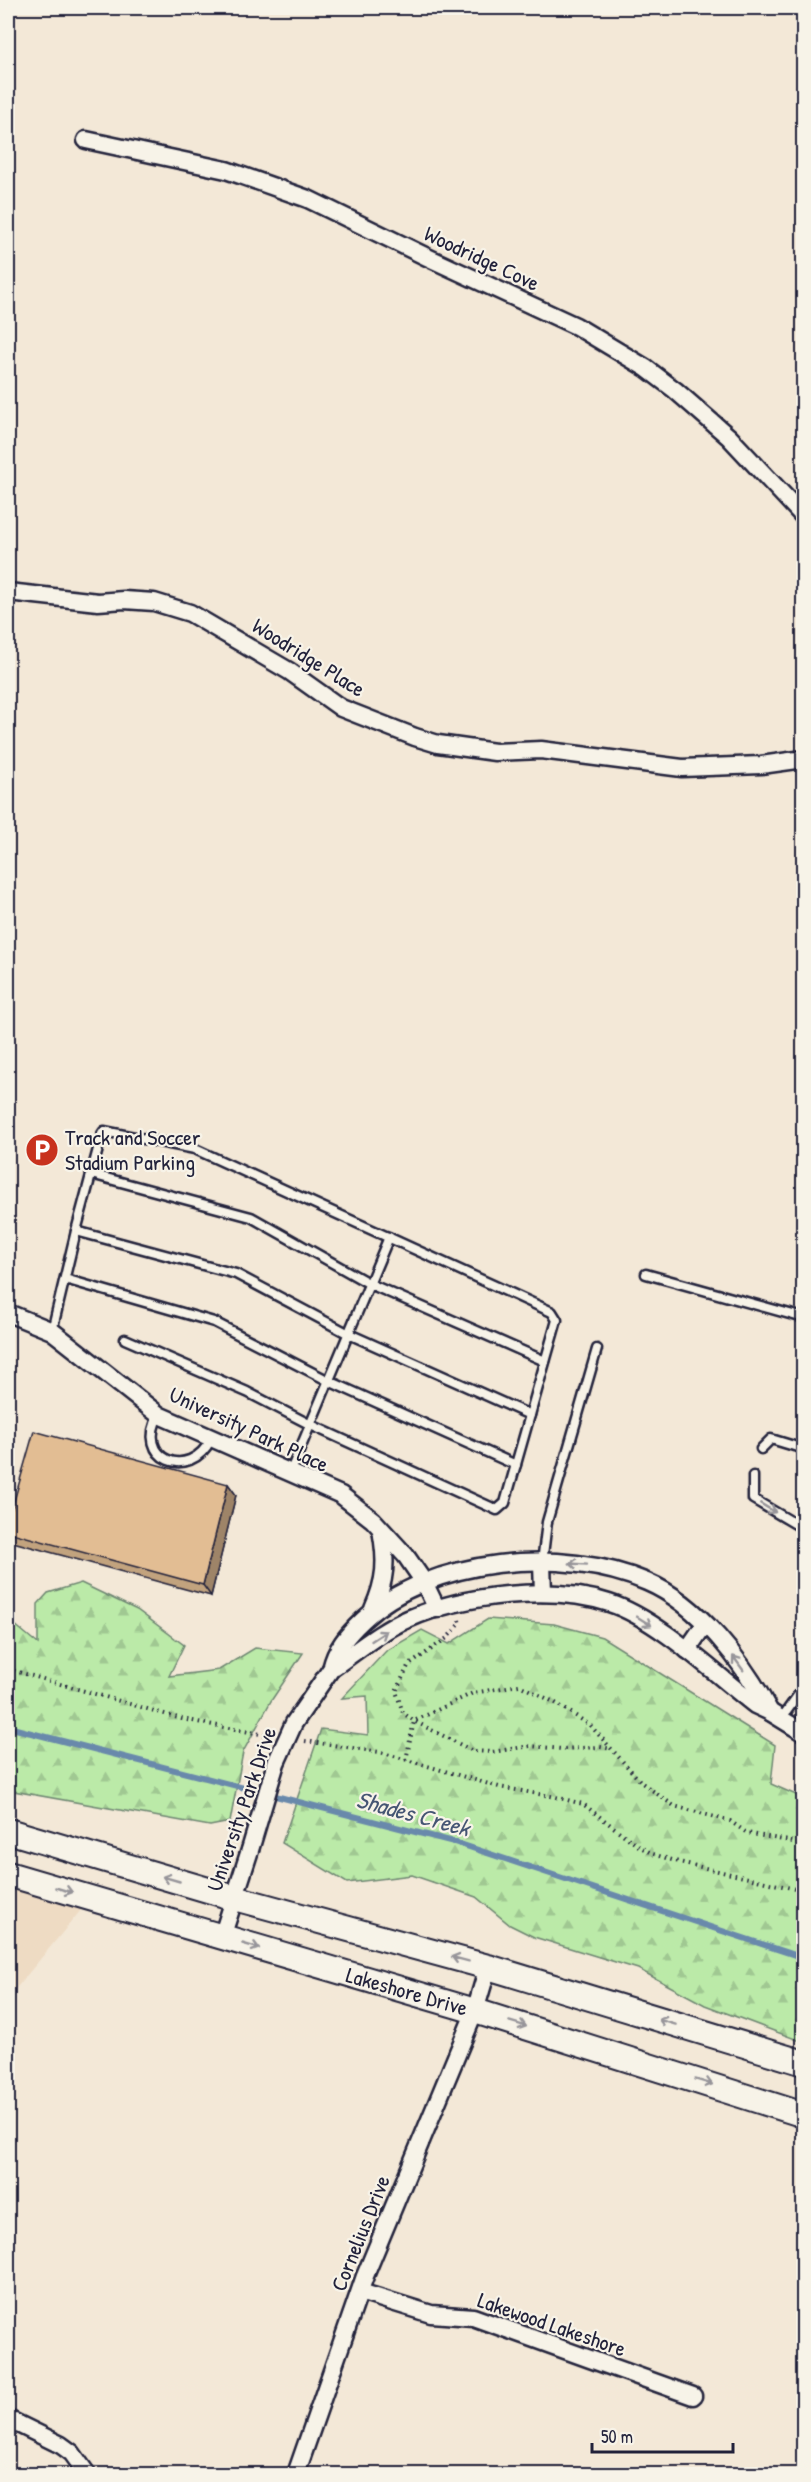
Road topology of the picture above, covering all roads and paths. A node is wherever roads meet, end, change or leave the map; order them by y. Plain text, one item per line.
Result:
1 (86, 140) dead end
2 (804, 517) edge
3 (8, 592) edge
4 (804, 759) edge
5 (91, 1174) junction
6 (76, 1231) junction
7 (389, 1237) junction
8 (646, 1274) dead end
9 (65, 1279) junction
10 (370, 1284) junction
11 (8, 1313) edge
12 (804, 1318) edge
13 (52, 1331) junction
14 (349, 1334) junction
15 (125, 1340) dead end
16 (597, 1349) dead end
17 (545, 1361) junction
18 (329, 1381) junction
19 (159, 1415) junction
20 (530, 1415) junction
21 (311, 1425) junction
22 (210, 1439) junction
23 (761, 1449) dead end
24 (804, 1449) edge
25 (516, 1465) junction
26 (290, 1474) junction
27 (753, 1476) dead end
28 (380, 1529) junction
29 (804, 1529) edge
30 (542, 1563) junction
31 (424, 1582) junction
32 (543, 1593) junction
33 (443, 1607) junction
34 (372, 1611) junction
35 (705, 1624) junction
36 (687, 1650) junction
37 (8, 1669) edge
38 (331, 1669) junction
39 (804, 1687) edge
40 (776, 1715) junction
41 (414, 1721) junction
42 (804, 1733) edge
43 (274, 1737) dead end
44 (297, 1740) dead end
45 (613, 1749) junction
46 (406, 1760) junction
47 (8, 1831) edge
48 (804, 1844) edge
49 (8, 1874) edge
50 (804, 1891) edge
51 (235, 1898) junction
52 (222, 1937) junction
53 (488, 1967) junction
54 (475, 2011) junction
55 (804, 2063) edge
56 (804, 2115) edge
57 (360, 2292) junction
58 (693, 2397) dead end
59 (8, 2419) edge
60 (303, 2472) edge
61 (87, 2475) edge

1 - 2 street, Woodridge Cove
3 - 4 street, Woodridge Place
5 - 6 lane
5 - 7 lane
5 - 10 lane
6 - 9 lane
6 - 14 lane
7 - 10 lane
7 - 17 lane
8 - 12 lane
9 - 13 lane
9 - 18 lane
10 - 14 lane
10 - 17 lane
11 - 13 street, University Park Place
13 - 19 street, University Park Place
14 - 18 lane
14 - 20 lane
15 - 21 lane
16 - 30 lane
17 - 20 lane
18 - 21 lane
18 - 25 lane
19 - 22 street, University Park Place
19 - 22 lane
20 - 25 lane
21 - 25 lane
21 - 26 lane
22 - 26 street, University Park Place
23 - 24 lane
26 - 28 street, University Park Place
27 -> 29 lane
28 - 31 street, University Park Place
28 - 34 street
30 - 31 street, University Park Drive
30 - 32 street
35 -> 30 street, University Park Drive
31 - 33 street, University Park Place
31 - 34 street, University Park Drive
32 - 33 street, University Park Drive
32 -> 36 street, University Park Drive
38 -> 33 street, University Park Drive
33 - 41 path
34 - 38 street, University Park Drive
35 - 36 street
40 -> 35 street, University Park Drive
36 - 40 street, University Park Drive
37 - 43 path
38 - 51 street, University Park Drive, bridge
39 - 40 lane
40 - 42 street, University Park Drive
41 - 45 path
41 - 45 path
41 - 46 path
44 - 46 path
45 - 48 path
46 - 50 path
51 -> 47 main road, Lakeshore Drive
49 -> 52 main road, Lakeshore Drive
51 - 52 street, University Park Drive
53 -> 51 main road, Lakeshore Drive
52 -> 54 main road, Lakeshore Drive
53 - 54 street, Cornelius Drive
55 -> 53 main road, Lakeshore Drive
54 -> 56 main road, Lakeshore Drive
54 - 57 street, Cornelius Drive
57 - 58 street, Lakewood Lakeshore
57 - 60 street, Cornelius Drive
59 - 61 street

